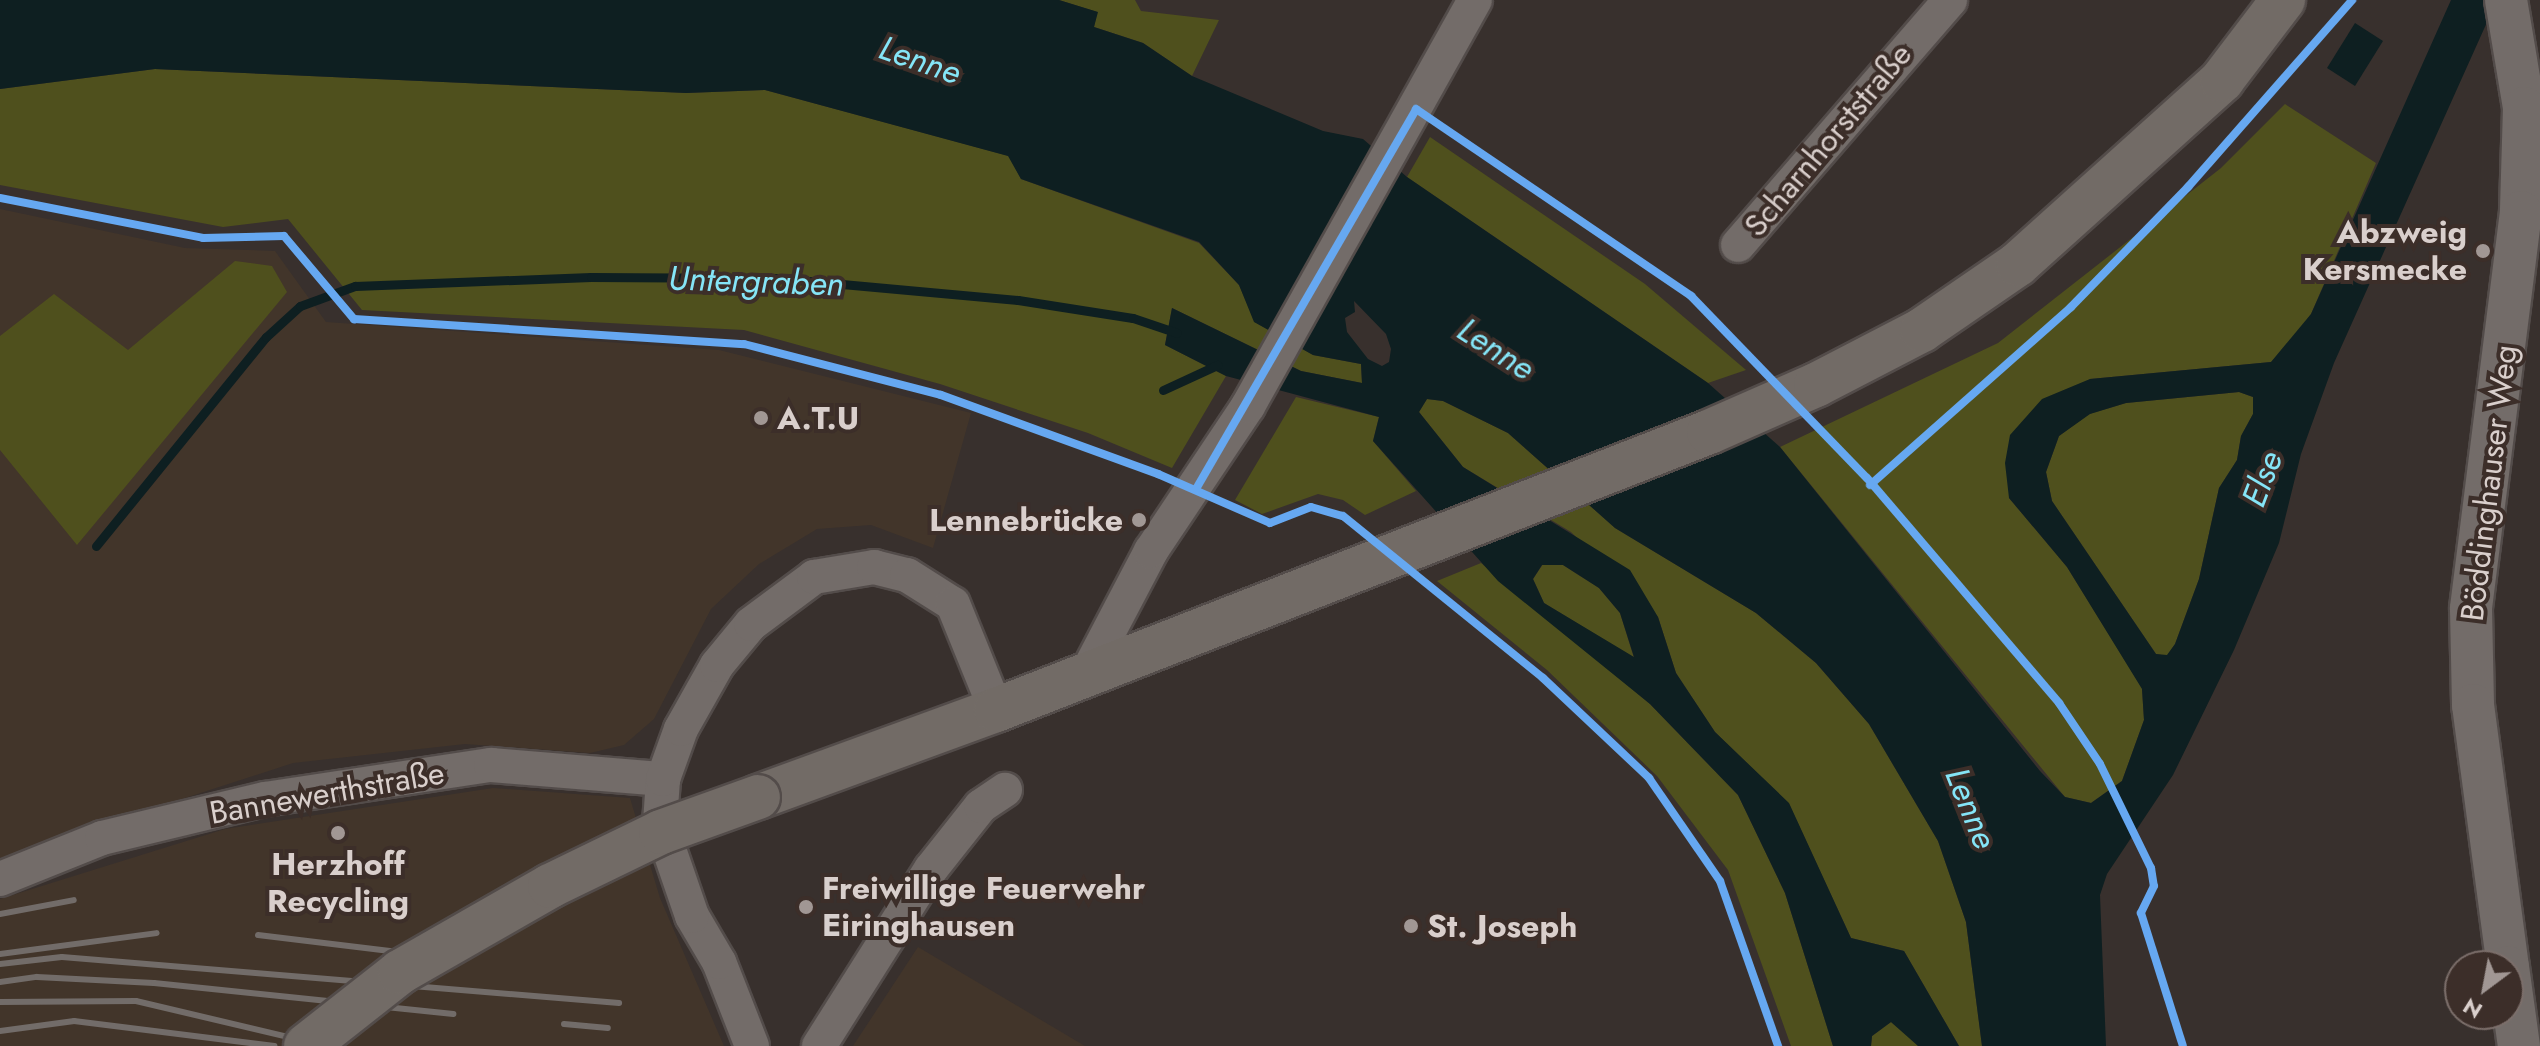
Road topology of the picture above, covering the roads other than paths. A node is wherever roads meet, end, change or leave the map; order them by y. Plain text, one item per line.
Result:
1 (1475, 0) edge
2 (1950, 0) edge
3 (2283, 0) edge
4 (2509, 13) edge
5 (2532, 101) edge
6 (1738, 245) dead end
7 (1087, 673) junction
8 (996, 710) junction
9 (663, 779) junction
10 (1005, 790) dead end
11 (0, 879) edge
12 (2506, 950) edge
13 (306, 1046) edge
14 (752, 1046) edge
15 (819, 1046) edge

1 - 7 street
2 - 6 street, Scharnhorststraße
3 - 7 main road
4 - 5 street, Böddinghauser Weg
5 - 12 street, Böddinghauser Weg
7 - 8 main road
8 - 9 street
8 - 13 main road, bridge
9 - 11 street, Bannewerthstraße
9 - 14 street
10 - 15 street

